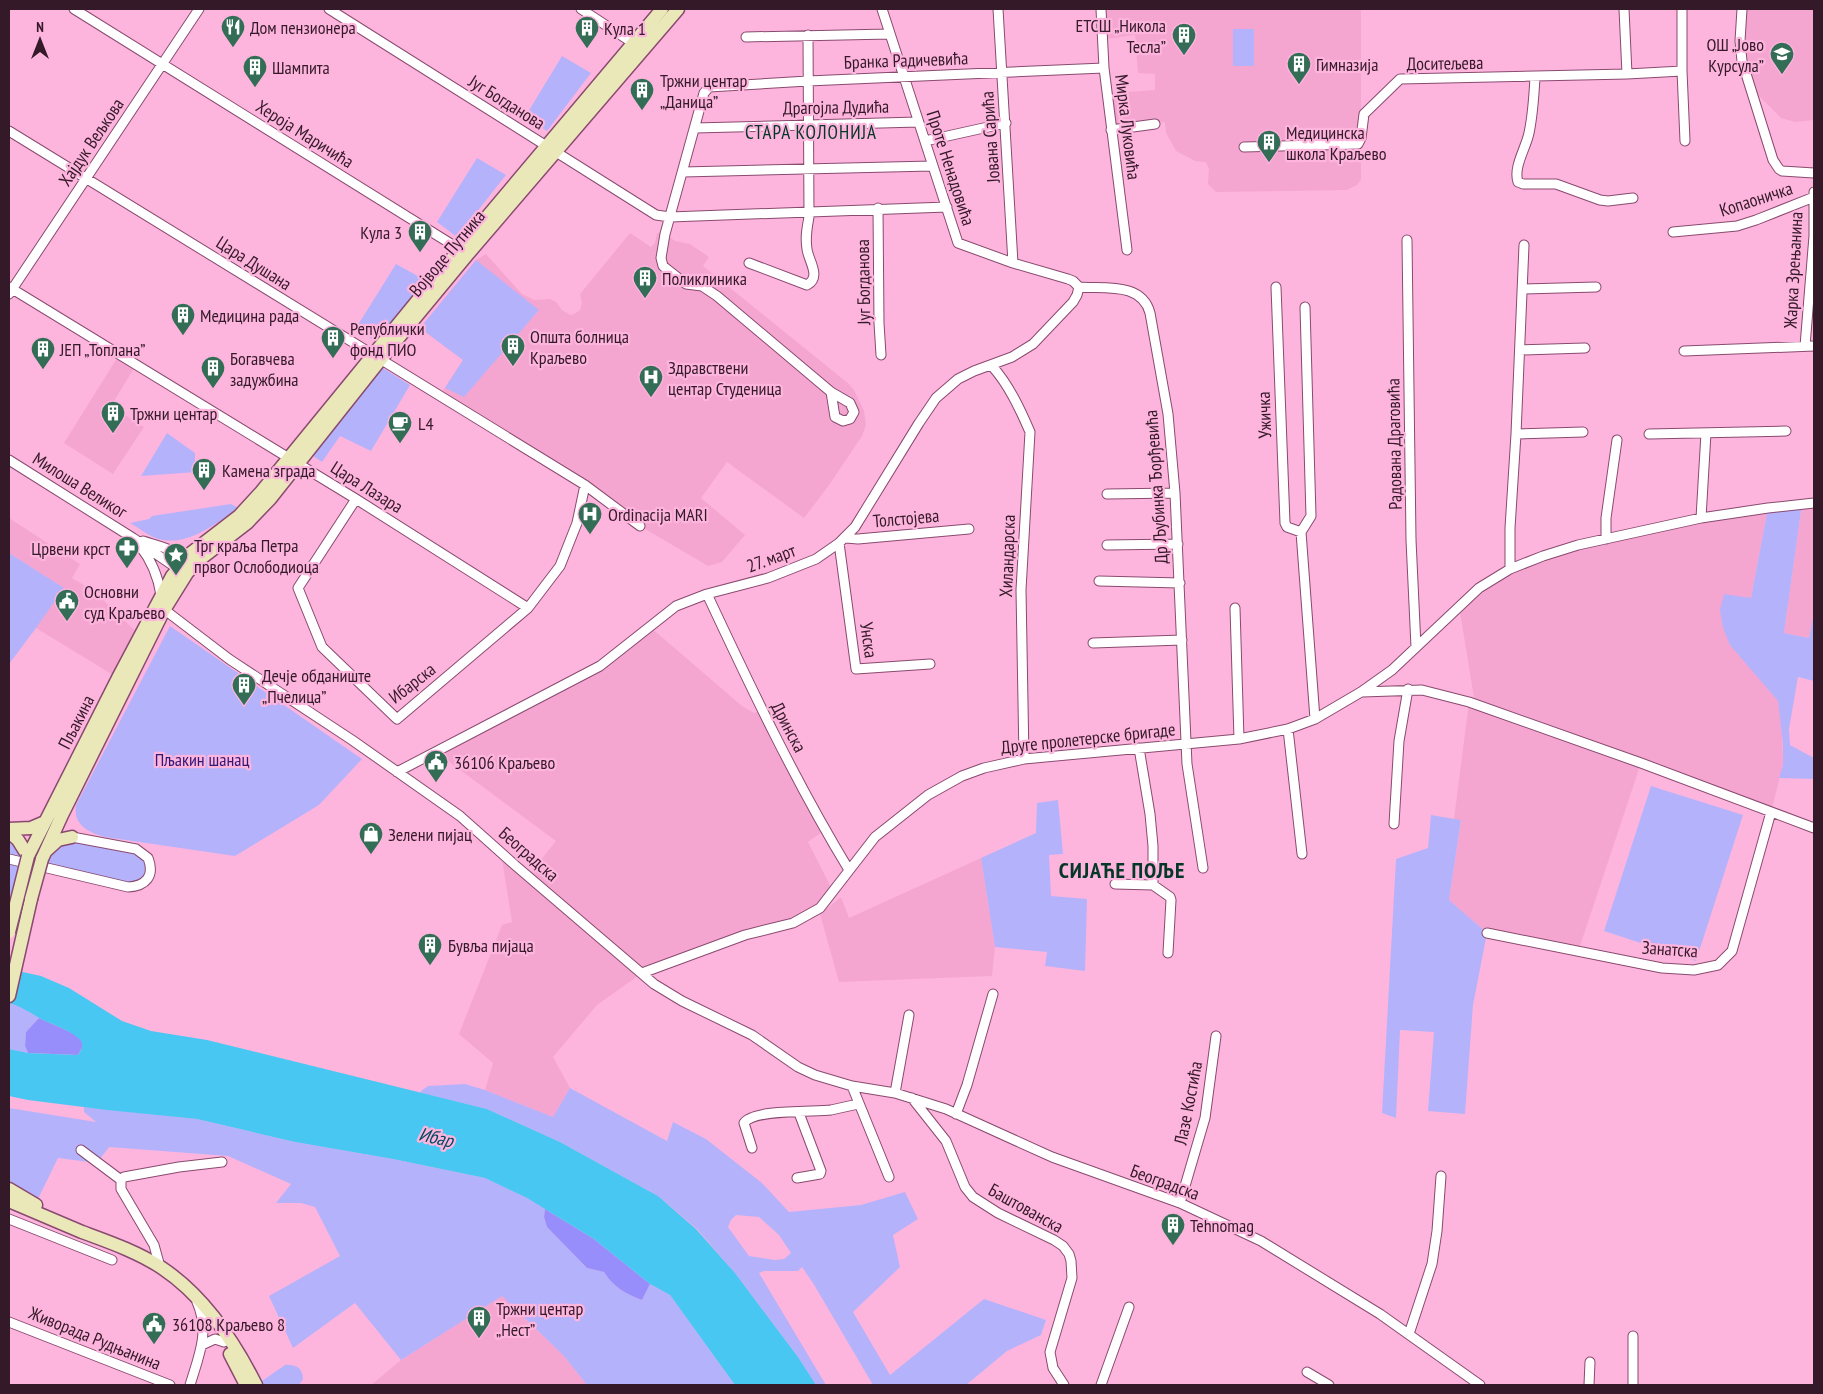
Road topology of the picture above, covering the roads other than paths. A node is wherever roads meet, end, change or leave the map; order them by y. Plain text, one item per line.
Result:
1 (74, 9) edge
2 (199, 9) edge
3 (328, 9) edge
4 (581, 9) edge
5 (662, 9) edge
6 (678, 9) edge
7 (882, 9) edge
8 (998, 9) edge
9 (1102, 9) edge
10 (1624, 9) edge
11 (1682, 9) edge
12 (1742, 9) edge
13 (890, 34) junction
14 (808, 35) junction
15 (746, 37) dead end
16 (637, 46) junction
17 (162, 65) junction
18 (1104, 68) junction
19 (1682, 71) junction
20 (1002, 72) junction
21 (1627, 74) junction
22 (904, 77) junction
23 (1535, 77) junction
24 (808, 81) junction
25 (918, 122) junction
26 (1006, 123) junction
27 (808, 124) junction
28 (1155, 124) dead end
29 (695, 128) junction
30 (1112, 130) junction
31 (9, 131) edge
32 (925, 141) junction
33 (1685, 141) dead end
34 (1244, 147) dead end
35 (550, 149) junction
36 (932, 166) junction
37 (809, 169) junction
38 (683, 172) junction
39 (1814, 173) edge
40 (86, 178) junction
41 (1814, 192) edge
42 (1814, 197) edge
43 (1633, 198) dead end
44 (947, 207) junction
45 (878, 208) junction
46 (809, 211) junction
47 (670, 217) junction
48 (1673, 232) dead end
49 (1407, 240) dead end
50 (1524, 245) dead end
51 (1127, 250) dead end
52 (464, 251) junction
53 (749, 263) dead end
54 (1013, 264) junction
55 (1276, 287) dead end
56 (1596, 287) dead end
57 (1079, 288) junction
58 (1522, 289) junction
59 (10, 290) edge
60 (1305, 307) dead end
61 (1810, 346) edge
62 (1585, 348) dead end
63 (1520, 350) junction
64 (1684, 351) dead end
65 (881, 355) dead end
66 (377, 357) junction
67 (992, 366) junction
68 (831, 392) dead end
69 (1786, 431) dead end
70 (1583, 432) dead end
71 (1706, 433) junction
72 (1516, 434) junction
73 (1649, 434) dead end
74 (1617, 440) dead end
75 (9, 460) edge
76 (292, 461) junction
77 (586, 485) junction
78 (1107, 494) dead end
79 (1175, 494) junction
80 (356, 499) junction
81 (1814, 503) edge
82 (1701, 518) junction
83 (640, 526) dead end
84 (969, 529) dead end
85 (1301, 532) junction
86 (133, 538) junction
87 (1606, 539) junction
88 (843, 540) junction
89 (1178, 544) junction
90 (1107, 545) dead end
91 (185, 567) junction
92 (1510, 569) junction
93 (1099, 581) dead end
94 (1180, 583) junction
95 (707, 594) junction
96 (161, 603) junction
97 (528, 608) junction
98 (1235, 608) dead end
99 (1182, 640) junction
100 (1093, 642) dead end
101 (1416, 647) junction
102 (930, 664) dead end
103 (1383, 676) junction
104 (1408, 689) junction
105 (1393, 690) junction
106 (1361, 692) junction
107 (1315, 719) junction
108 (1288, 729) junction
109 (1239, 739) junction
110 (1186, 744) junction
111 (1139, 748) junction
112 (1024, 759) junction
113 (398, 772) junction
114 (1771, 812) junction
115 (62, 815) junction
116 (45, 822) junction
117 (1394, 824) dead end
118 (1814, 828) edge
119 (9, 830) edge
120 (72, 838) junction
121 (1302, 854) dead end
122 (44, 855) junction
123 (28, 856) junction
124 (9, 860) edge
125 (1204, 868) dead end
126 (849, 870) junction
127 (1115, 884) dead end
128 (1153, 885) junction
129 (9, 932) edge
130 (1487, 933) dead end
131 (1168, 953) dead end
132 (642, 973) junction
133 (993, 994) dead end
134 (9, 996) edge
135 (909, 1015) dead end
136 (1216, 1036) dead end
137 (852, 1086) junction
138 (895, 1093) junction
139 (912, 1098) junction
140 (858, 1104) junction
141 (799, 1113) junction
142 (956, 1114) junction
143 (752, 1148) dead end
144 (80, 1150) dead end
145 (222, 1162) dead end
146 (1441, 1176) dead end
147 (890, 1177) dead end
148 (797, 1178) dead end
149 (121, 1180) junction
150 (9, 1189) edge
151 (9, 1201) edge
152 (1180, 1203) junction
153 (9, 1219) edge
154 (55, 1221) junction
155 (112, 1260) dead end
156 (160, 1266) junction
157 (194, 1295) junction
158 (1130, 1307) dead end
159 (210, 1314) junction
160 (9, 1322) edge
161 (1409, 1334) junction
162 (1633, 1336) dead end
163 (224, 1342) junction
164 (202, 1345) junction
165 (1590, 1362) dead end
166 (1307, 1372) dead end
167 (1468, 1376) junction
168 (170, 1385) edge
169 (190, 1385) edge
170 (246, 1385) edge
171 (256, 1385) edge
172 (1064, 1385) edge
173 (1101, 1385) edge
174 (1329, 1385) edge
175 (1462, 1385) edge
176 (1480, 1385) edge
177 (1589, 1385) edge
178 (1634, 1385) edge

1 - 17 street, Хероја Маричића
2 - 17 street, Хајдук Вељкова
3 - 35 street, Југ Богданова
4 - 16 street
5 - 16 main road, Војводе Путника
6 - 16 main road, Војводе Путника
7 - 13 street, Проте Ненадовића
8 - 20 street, Јована Сарића
9 - 18 street, Мирка Луковића
10 - 21 street
11 - 19 street
12 - 39 street, Копаоничка
13 - 14 street
13 - 22 street, Проте Ненадовића
14 - 15 street
14 - 24 street
16 - 35 main road, Војводе Путника
17 - 40 street, Хајдук Вељкова
17 - 52 street, Хероја Маричића
18 - 20 street, Бранка Радичевића
18 - 30 street, Мирка Луковића
19 - 21 street, Доситељева
19 - 33 street
20 - 22 street, Бранка Радичевића
20 - 26 street, Јована Сарића
21 - 23 street, Доситељева
22 - 24 street, Бранка Радичевића
22 - 25 street, Проте Ненадовића
23 - 34 street, Доситељева
23 - 43 street
24 - 27 street
24 - 29 street, Бранка Радичевића
25 - 27 street, Драгојла Дудића
25 - 32 street, Проте Ненадовића
26 - 32 street
26 - 54 street, Јована Сарића
27 - 29 street, Драгојла Дудића
27 - 37 street
28 - 30 street
29 - 38 street
30 - 51 street, Мирка Луковића
31 - 40 street, Цара Душана
32 - 36 street, Проте Ненадовића
35 - 47 street, Југ Богданова
35 - 52 main road, Војводе Путника
36 - 37 street
36 - 44 street, Проте Ненадовића
37 - 38 street
37 - 46 street
38 - 47 street
40 - 59 street, Хајдук Вељкова
40 - 66 street, Цара Душана
41 - 42 street, Копаоничка
42 - 48 street, Копаоничка
42 - 61 street, Жарка Зрењанина
44 - 45 street, Југ Богданова
44 - 54 street, Проте Ненадовића
45 - 46 street, Југ Богданова
45 - 65 street, Југ Богданова
46 - 47 street, Југ Богданова
46 - 53 street
47 - 68 street
49 - 101 street, Радована Драговића
50 - 58 street
52 - 66 main road, Војводе Путника
54 - 57 street, Проте Ненадовића
55 - 85 street, Ужичка
56 - 58 street
57 - 67 street, 27. март
57 - 79 street, Др Љубинка Ђорђевића
58 - 63 street
59 - 76 street, Цара Лазара
60 - 85 street
61 - 64 street
62 - 63 street
63 - 72 street
66 - 76 main road, Војводе Путника
66 - 77 street, Цара Душана
67 - 88 street, 27. март
67 - 112 street, Хиландарска
69 - 71 street
70 - 72 street
71 - 73 street
71 - 82 street
72 - 92 street
74 - 87 street
75 - 86 street, Милоша Великог
76 - 80 street, Цара Лазара
76 - 91 main road, Војводе Путника
77 - 83 street, Цара Душана
77 - 97 street, Ибарска
78 - 79 street
79 - 89 street, Др Љубинка Ђорђевића
80 - 97 street, Цара Лазара
80 - 97 street, Ибарска
81 - 82 street, Друге пролетерске бригаде
82 - 87 street, Друге пролетерске бригаде
84 - 88 street, Толстојева
85 - 107 street
86 - 91 street
86 - 91 street
86 - 96 street
87 - 92 street, Друге пролетерске бригаде
88 - 95 street, 27. март
88 - 102 street, Унска
89 - 90 street
89 - 94 street, Др Љубинка Ђорђевића
91 - 96 main road
92 - 101 street, Друге пролетерске бригаде
93 - 94 street
94 - 99 street, Др Љубинка Ђорђевића
95 - 113 street, 27. март
95 - 126 street, Дринска
96 - 113 street, Београдска
96 - 115 main road, Пљакина
96 - 116 main road, Пљакина
98 - 109 street
99 - 100 street
99 - 110 street, Др Љубинка Ђорђевића
101 - 103 street, Друге пролетерске бригаде
103 - 105 street
103 - 106 street, Друге пролетерске бригаде
104 - 105 street
104 - 114 street
104 - 117 street
105 - 106 street
106 - 107 street, Друге пролетерске бригаде
107 - 108 street, Друге пролетерске бригаде
108 - 109 street, Друге пролетерске бригаде
108 - 121 street
109 - 110 street, Друге пролетерске бригаде
110 - 111 street, Друге пролетерске бригаде
110 - 125 street, Друге пролетерске бригаде
111 - 112 street, Друге пролетерске бригаде
111 - 128 street
112 - 126 street, Друге пролетерске бригаде
113 - 132 street, Београдска
114 - 118 street
114 - 130 street, Занатска
115 - 120 main road
115 - 122 main road, Пљакина
116 - 119 main road
116 - 123 main road, Пљакина
119 - 123 main road
120 - 122 main road
120 - 124 street
122 - 134 main road, Пљакина, bridge
123 - 129 main road, Пљакина, bridge
126 - 132 street, Друге пролетерске бригаде
127 - 128 street
128 - 131 street
132 - 137 street, Београдска
133 - 142 street
135 - 138 street
136 - 152 street, Лазе Костића
137 - 138 street, Београдска
137 - 140 street
138 - 139 street, Београдска
139 - 142 street, Београдска
139 - 172 street, Баштованска
140 - 141 street
140 - 147 street
141 - 143 street
141 - 148 street
142 - 152 street, Београдска
144 - 149 street
145 - 149 street
146 - 161 street
149 - 156 street
150 - 154 main road
151 - 154 main road
152 - 161 street, Београдска
153 - 155 street
154 - 156 main road
156 - 157 main road
157 - 159 main road
157 - 164 street
158 - 173 street
159 - 163 main road
159 - 171 main road
160 - 168 street, Живорада Рудњанина
161 - 167 street, Београдска
162 - 178 street
163 - 164 street
163 - 170 main road
164 - 169 street
165 - 177 street
166 - 174 street
167 - 175 street
167 - 176 street, Београдска

